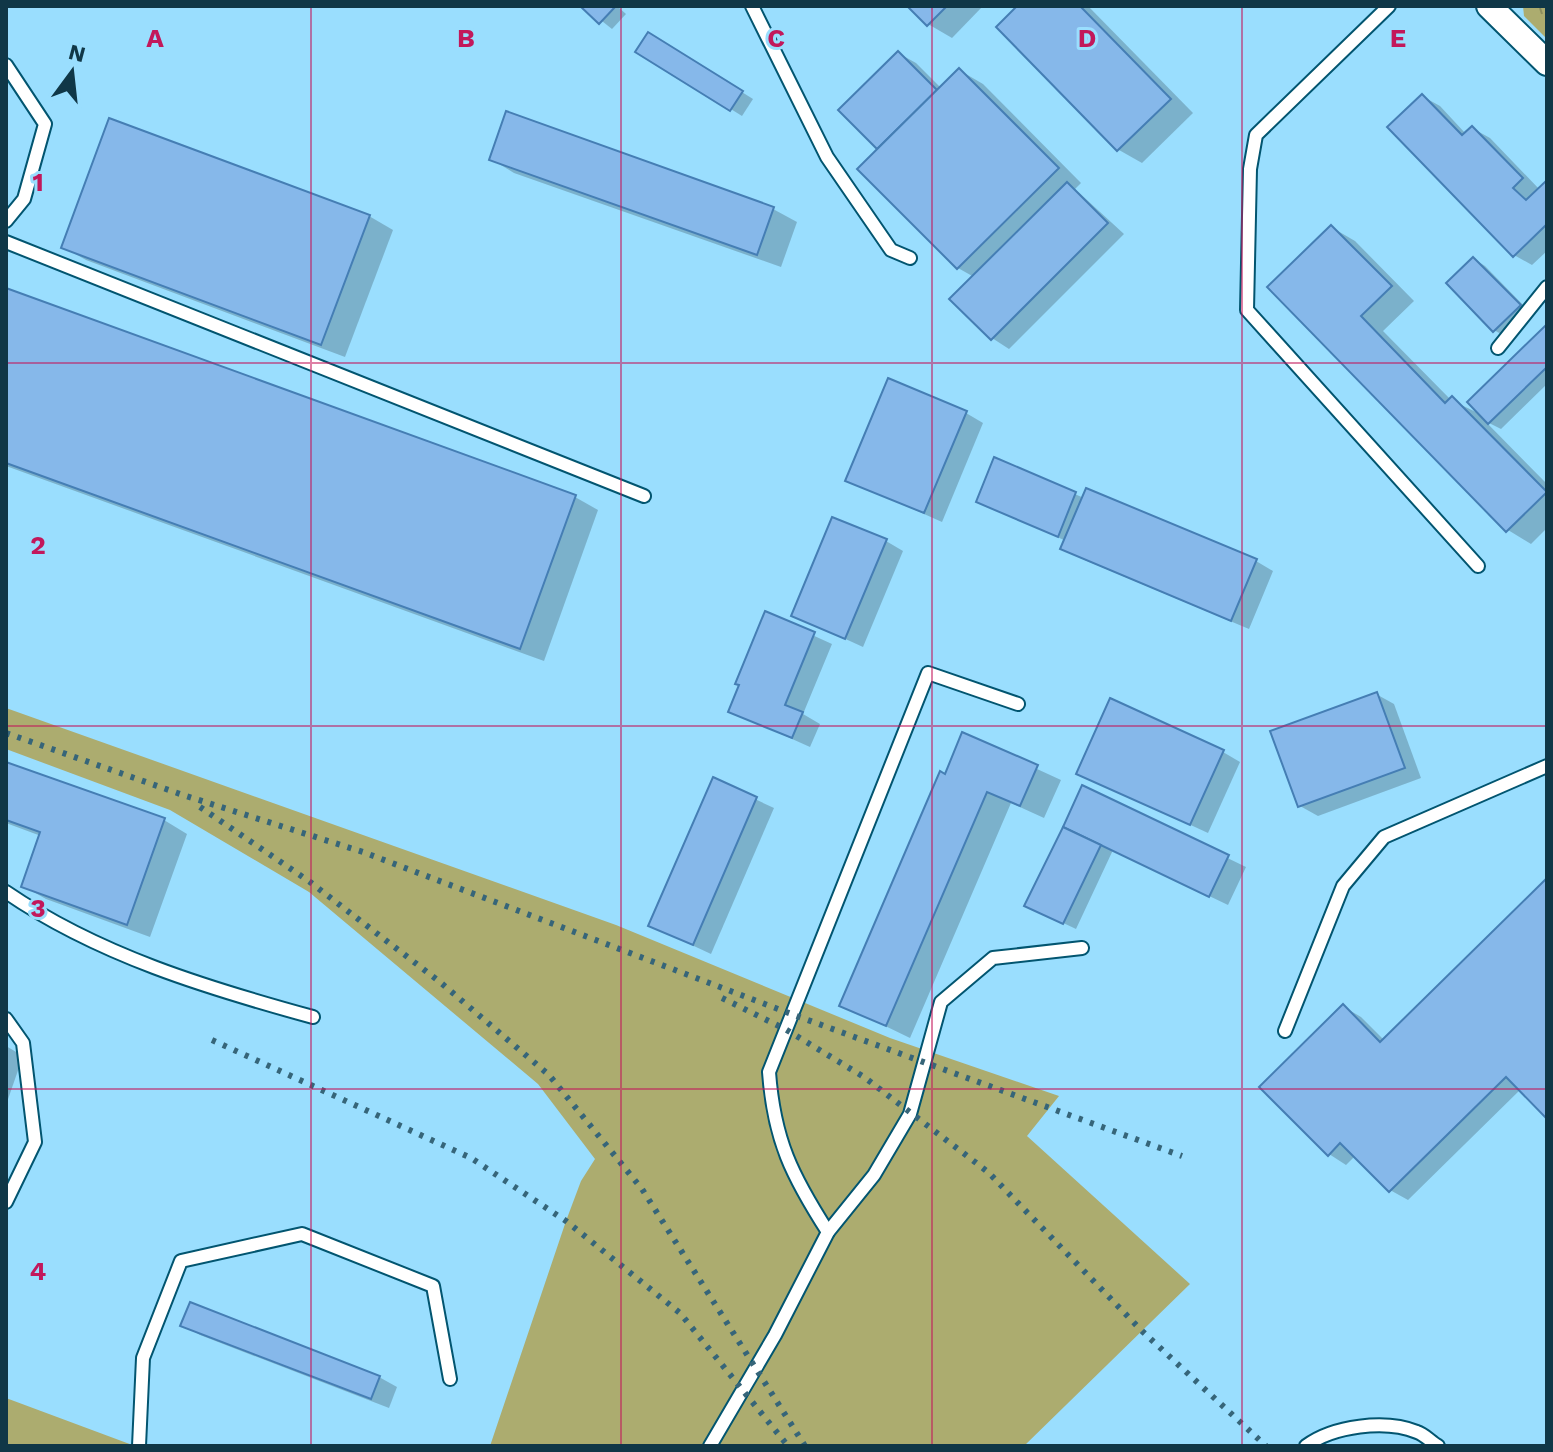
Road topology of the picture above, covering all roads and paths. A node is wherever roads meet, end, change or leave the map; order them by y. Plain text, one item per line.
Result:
1 (752, 6) edge
2 (1389, 6) edge
3 (1496, 8) edge
4 (1547, 63) edge
5 (6, 65) edge
6 (6, 221) edge
7 (6, 242) edge
8 (910, 258) dead end
9 (1547, 287) edge
10 (1498, 348) dead end
11 (644, 496) dead end
12 (1478, 566) dead end
13 (1018, 704) dead end
14 (1547, 766) edge
15 (6, 892) edge
16 (1082, 948) dead end
17 (313, 1017) dead end
18 (6, 1019) edge
19 (1285, 1031) dead end
20 (6, 1202) edge
21 (828, 1232) junction
22 (450, 1379) dead end
23 (139, 1446) edge
24 (710, 1446) edge
25 (1306, 1446) edge
26 (1438, 1446) edge

1 - 8 lane
2 - 12 lane
3 - 4 street
5 - 6 lane
7 - 11 lane
9 - 10 lane
13 - 21 lane
14 - 19 lane
15 - 17 lane
16 - 21 lane
18 - 20 lane
21 - 24 lane
22 - 23 lane
25 - 26 lane

